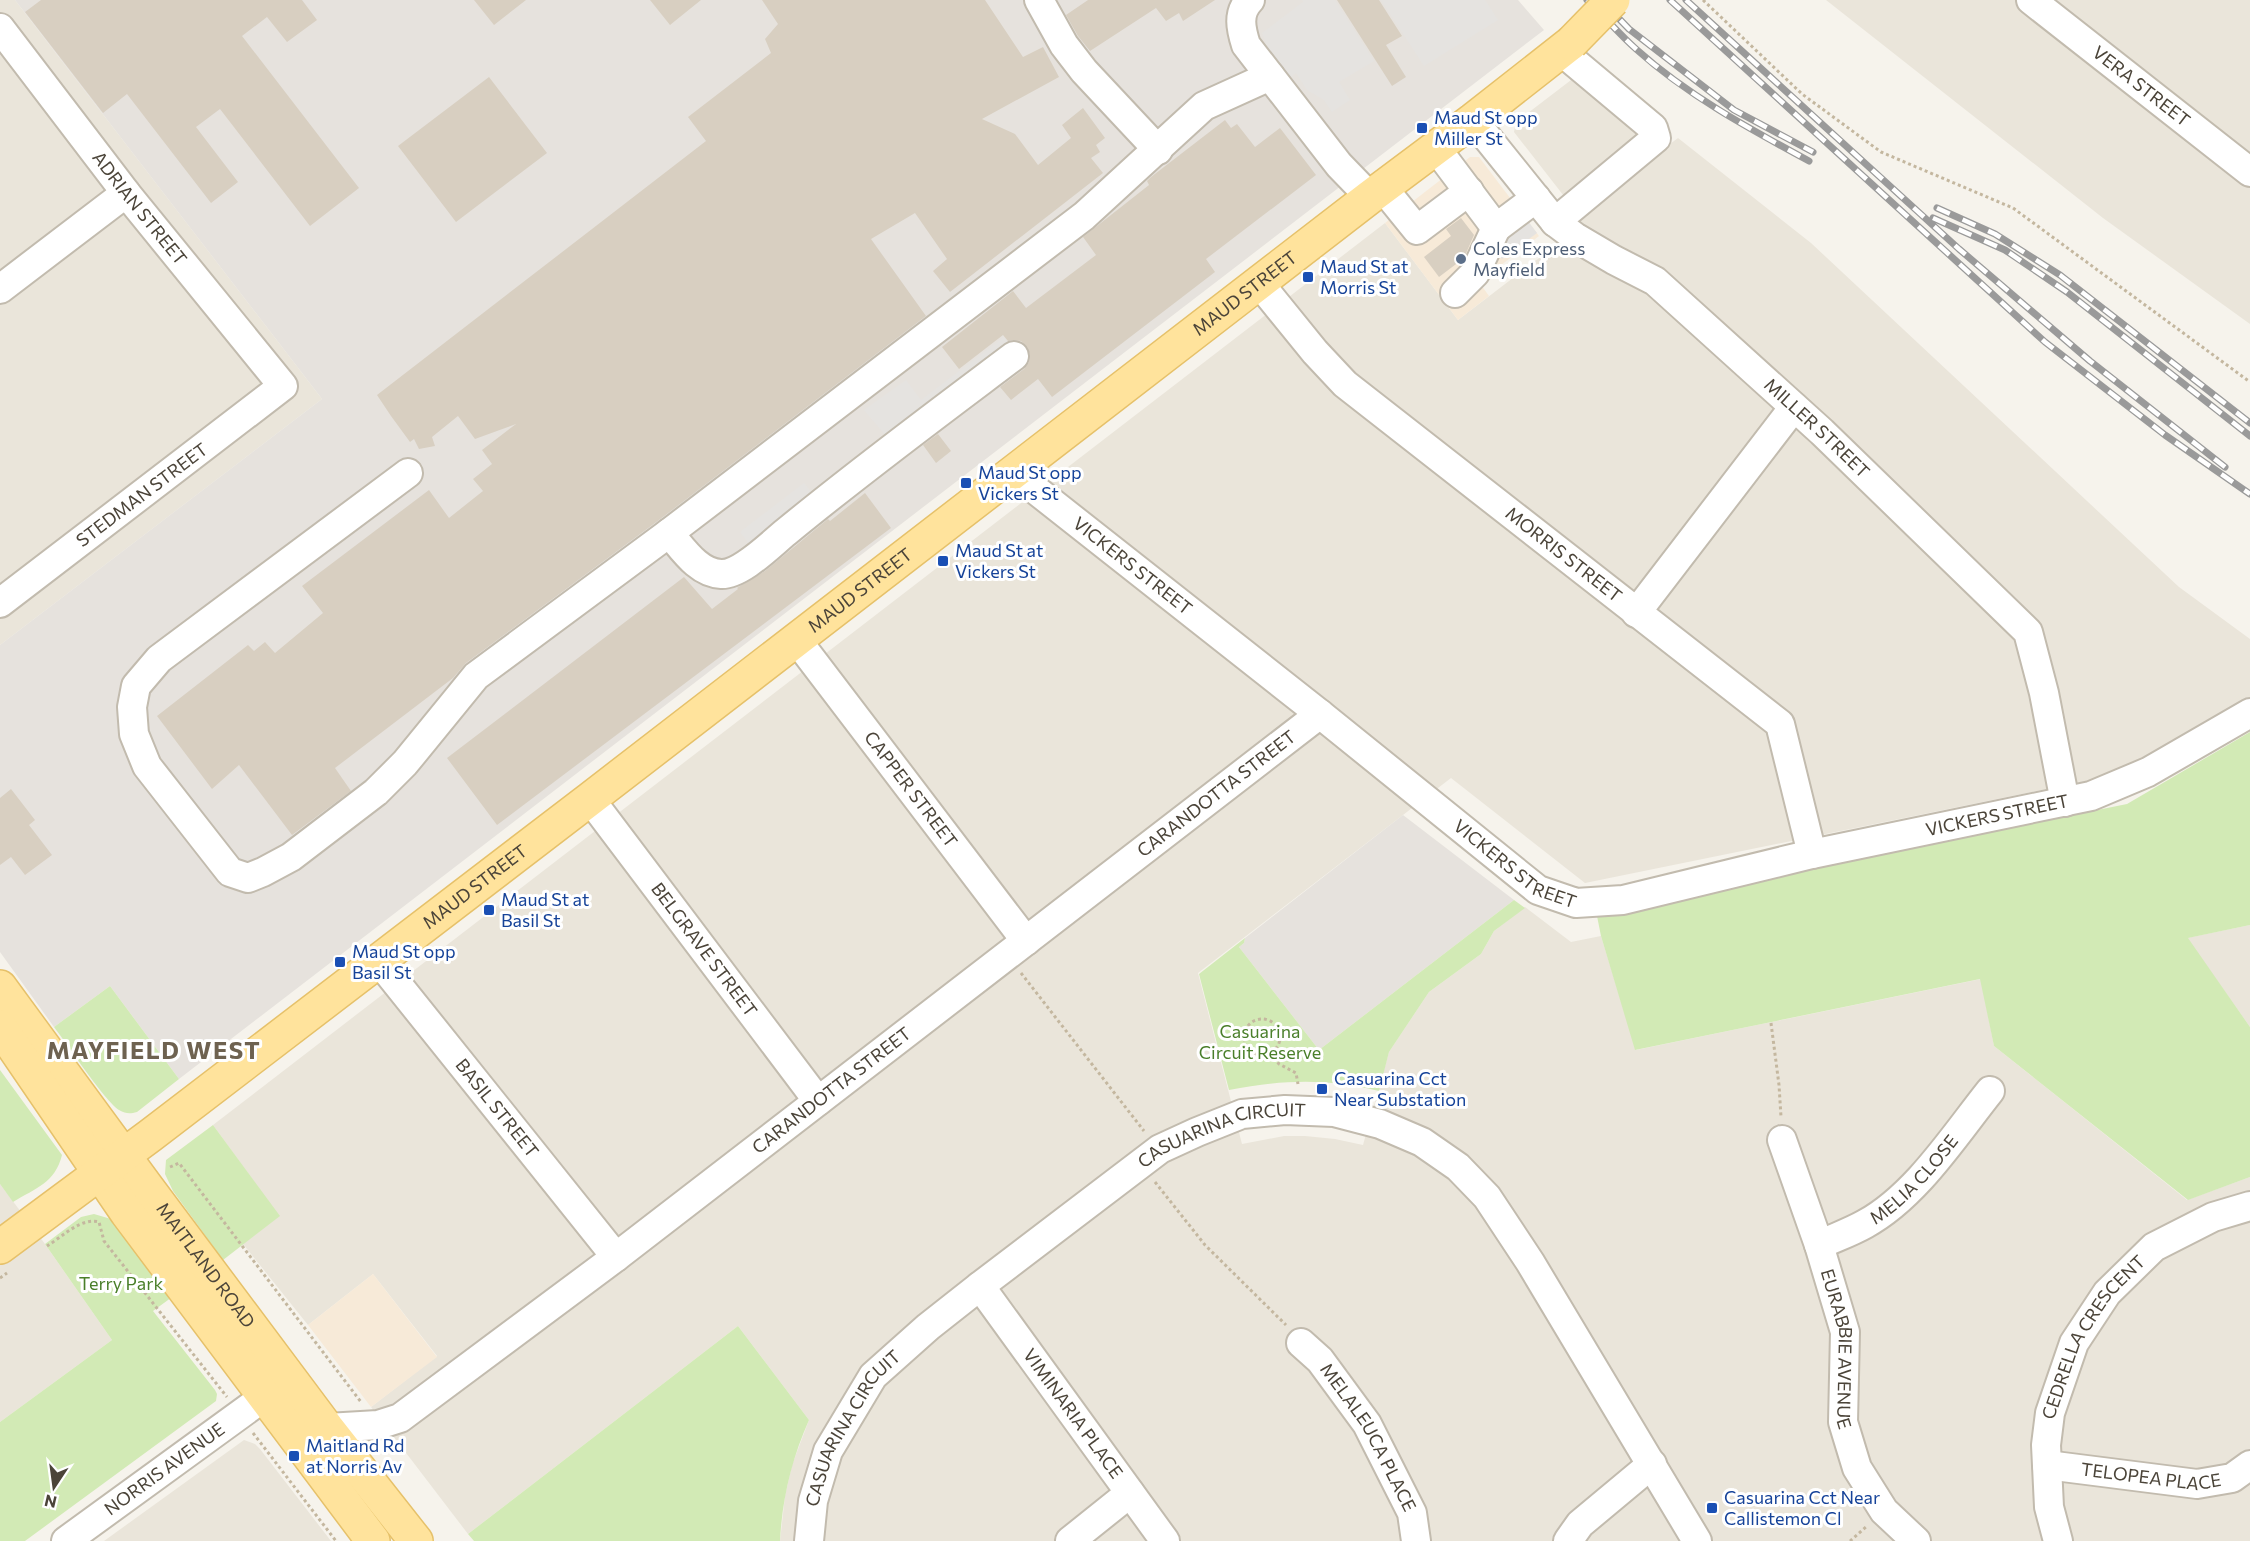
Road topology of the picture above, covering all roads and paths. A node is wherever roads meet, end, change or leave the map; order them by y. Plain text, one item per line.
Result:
1 (1039, 0) edge
2 (1250, 0) edge
3 (1613, 0) edge
4 (1703, 0) edge
5 (2031, 0) edge
6 (0, 28) edge
7 (1566, 47) junction
8 (1270, 76) junction
9 (1473, 120) junction
10 (1436, 148) junction
11 (1158, 150) junction
12 (2250, 172) edge
13 (1469, 191) junction
14 (1376, 192) junction
15 (126, 193) junction
16 (1536, 198) junction
17 (1555, 222) junction
18 (1496, 228) junction
19 (1259, 284) junction
20 (0, 289) edge
21 (1455, 292) dead end
22 (1014, 356) dead end
23 (2250, 382) edge
24 (284, 386) joint
25 (1794, 407) junction
26 (1012, 472) junction
27 (408, 473) dead end
28 (669, 533) junction
29 (0, 603) edge
30 (1636, 613) junction
31 (796, 639) junction
32 (2250, 713) edge
33 (1320, 714) junction
34 (590, 799) junction
35 (2065, 802) junction
36 (1812, 854) junction
37 (1016, 948) junction
38 (378, 960) junction
39 (0, 987) edge
40 (1771, 1023) dead end
41 (0, 1027) edge
42 (1270, 1053) junction
43 (1298, 1084) dead end
44 (1990, 1091) dead end
45 (818, 1101) junction
46 (1782, 1140) joint
47 (1150, 1156) junction
48 (112, 1165) junction
49 (170, 1167) dead end
50 (2250, 1206) edge
51 (1819, 1245) junction
52 (46, 1247) dead end
53 (616, 1257) junction
54 (4, 1259) edge
55 (0, 1278) edge
56 (980, 1286) junction
57 (1301, 1343) joint
58 (264, 1397) junction
59 (231, 1403) dead end
60 (378, 1425) junction
61 (327, 1428) junction
62 (252, 1431) dead end
63 (1652, 1464) junction
64 (2047, 1465) junction
65 (2250, 1465) edge
66 (1130, 1493) junction
67 (67, 1541) edge
68 (336, 1541) edge
69 (374, 1541) edge
70 (416, 1541) edge
71 (809, 1541) edge
72 (1070, 1541) edge
73 (1165, 1541) edge
74 (1416, 1541) edge
75 (1568, 1541) edge
76 (1697, 1541) edge
77 (1916, 1541) edge
78 (2058, 1541) edge

1 - 11 street
2 - 8 street
3 - 7 main road, MAUD STREET, bridge
4 - 23 path
5 - 12 street, VERA STREET
6 - 15 street, ADRIAN STREET
7 - 9 main road, MAUD STREET
7 - 17 street
8 - 11 street
8 - 14 street
9 - 10 main road, MAUD STREET
9 - 16 street, MILLER STREET
10 - 13 street
10 - 14 main road, MAUD STREET
11 - 28 street
13 - 14 street
13 - 18 street
14 - 19 main road, MAUD STREET
15 - 20 street
15 - 24 street, ADRIAN STREET
16 - 17 street, MILLER STREET
16 - 18 street
17 - 25 street, MILLER STREET
18 - 21 street
19 - 26 main road, MAUD STREET
19 - 30 street, MORRIS STREET
22 - 28 street
24 - 29 street, STEDMAN STREET
25 - 30 street
25 - 35 street, MILLER STREET
26 - 31 main road, MAUD STREET
26 - 33 street, VICKERS STREET
27 - 28 street
30 - 36 street, MORRIS STREET
31 - 34 main road, MAUD STREET
31 - 37 street, CAPPER STREET
32 - 35 street, VICKERS STREET
33 - 36 street, VICKERS STREET
33 - 37 street, CARANDOTTA STREET
34 - 38 main road, MAUD STREET
34 - 45 street, BELGRAVE STREET
35 - 36 street, VICKERS STREET
37 - 45 street, CARANDOTTA STREET
37 - 47 path
38 - 48 main road, MAUD STREET
38 - 53 street, BASIL STREET
39 - 48 main road, MAITLAND ROAD
40 - 46 path
41 - 48 main road, MAITLAND ROAD
42 - 42 path
42 - 43 path
44 - 51 street, MELIA CLOSE
45 - 53 street, CARANDOTTA STREET
46 - 51 street, EURABBIE AVENUE
47 - 56 street, CASUARINA CIRCUIT
47 - 57 path
47 - 63 street, CASUARINA CIRCUIT
48 - 54 main road, MAUD STREET
48 - 58 main road, MAITLAND ROAD
48 - 61 main road, MAITLAND ROAD
49 - 60 path
50 - 64 street, CEDRELLA CRESCENT
51 - 77 street, EURABBIE AVENUE
52 - 59 path
53 - 60 street, CARANDOTTA STREET
54 - 55 path
56 - 66 street, VIMINARIA PLACE
56 - 71 street, CASUARINA CIRCUIT
57 - 74 street, MELALEUCA PLACE
58 - 67 street, NORRIS AVENUE
58 - 69 main road, MAITLAND ROAD
60 - 61 street, CARANDOTTA STREET
61 - 70 main road, MAITLAND ROAD
62 - 68 path
63 - 75 street
63 - 76 street, CASUARINA CIRCUIT
64 - 65 street, TELOPEA PLACE
64 - 78 street, CEDRELLA CRESCENT
66 - 72 street
66 - 73 street, VIMINARIA PLACE

